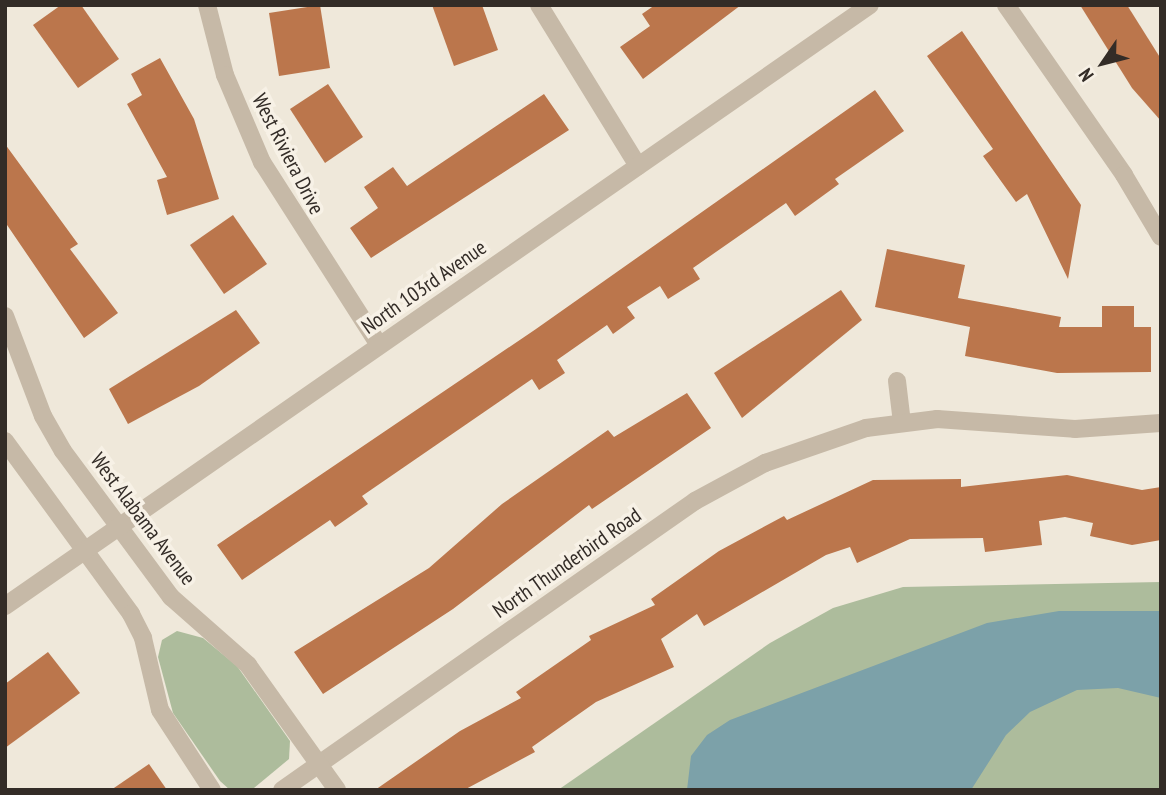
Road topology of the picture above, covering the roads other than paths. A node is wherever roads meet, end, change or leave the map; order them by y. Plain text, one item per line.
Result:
1 (207, 5) edge
2 (539, 5) edge
3 (870, 5) edge
4 (1006, 5) edge
5 (638, 166) junction
6 (1161, 237) edge
7 (5, 316) edge
8 (379, 345) junction
9 (897, 381) dead end
10 (902, 424) junction
11 (1161, 424) edge
12 (5, 441) edge
13 (118, 527) junction
14 (84, 550) junction
15 (5, 606) edge
16 (319, 764) junction
17 (212, 790) edge
18 (282, 790) edge
19 (337, 790) edge

1 - 8 street, West Riviera Drive
2 - 5 street
3 - 5 street, North 103rd Avenue
4 - 6 street
5 - 8 street, North 103rd Avenue
7 - 13 street, West Alabama Avenue
8 - 13 street, North 103rd Avenue
9 - 10 street
10 - 11 street, North Thunderbird Road
10 - 16 street, North Thunderbird Road
12 - 14 street
13 - 14 street, North 103rd Avenue
13 - 16 street, West Alabama Avenue
14 - 15 street, North 103rd Avenue
14 - 17 street
16 - 18 street, North Thunderbird Road
16 - 19 street, West Alabama Avenue

